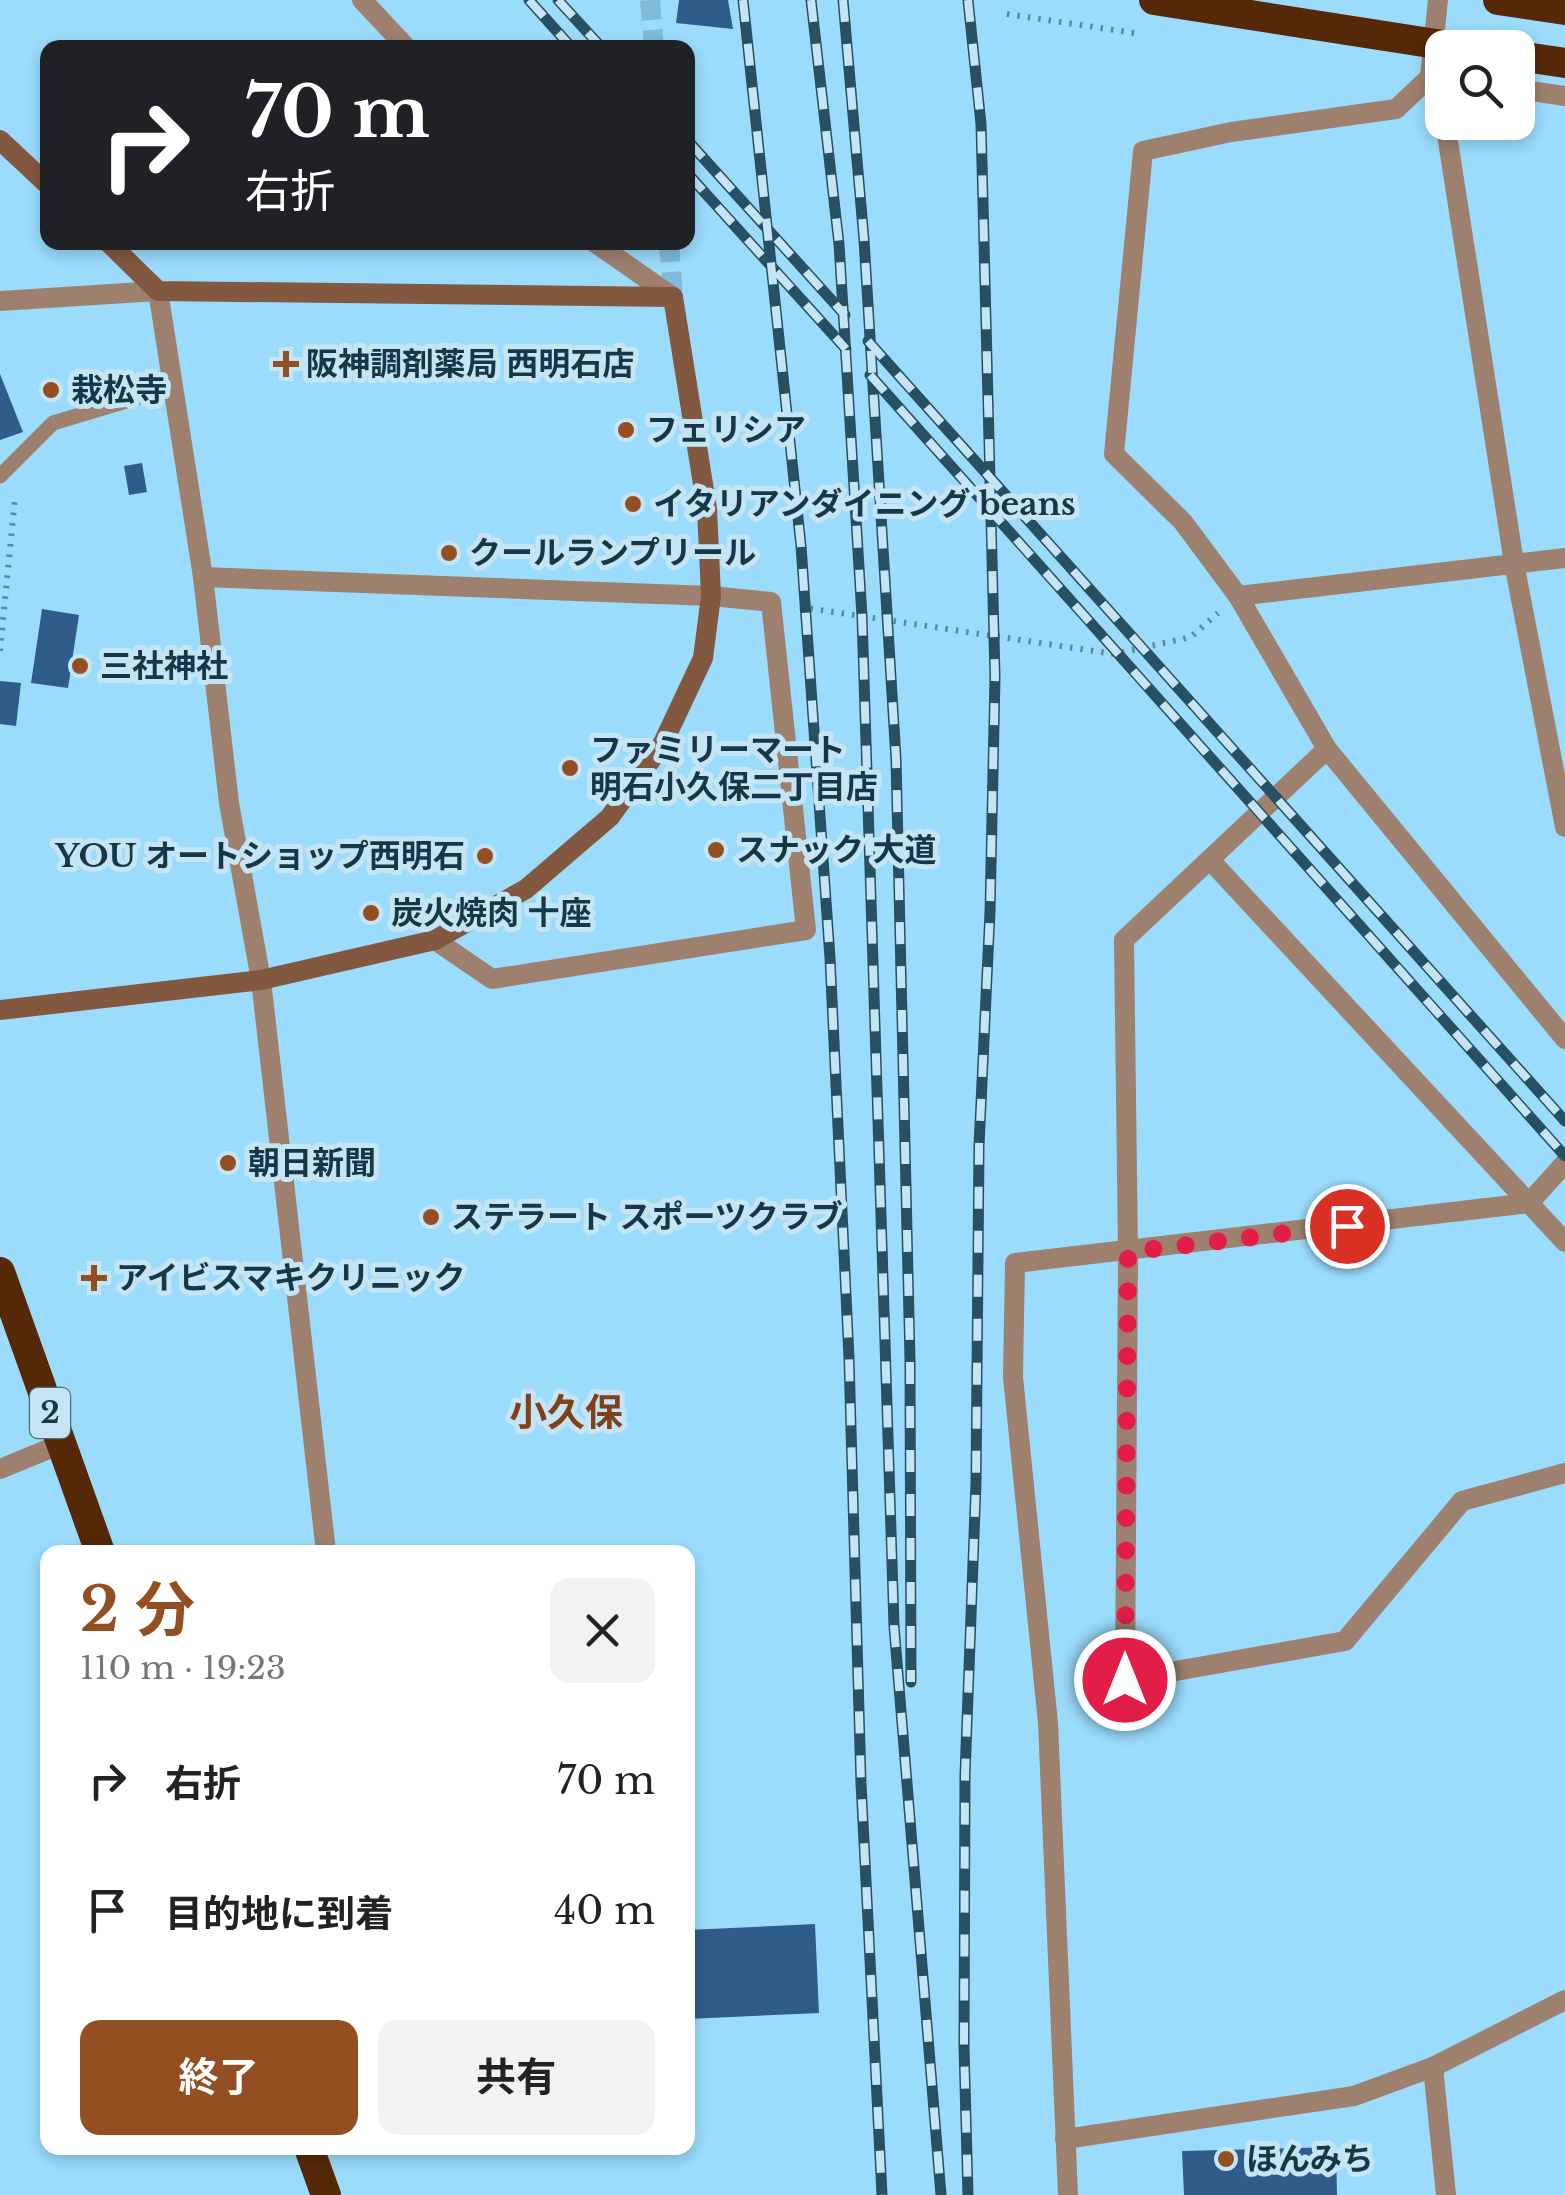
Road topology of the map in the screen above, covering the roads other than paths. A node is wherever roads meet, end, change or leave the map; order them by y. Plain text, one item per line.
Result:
1 (362, 0) edge
2 (1154, 0) edge
3 (1438, 0) edge
4 (1498, 0) edge
5 (1565, 10) edge
6 (1437, 30) edge
7 (400, 40) edge
8 (1425, 42) edge
9 (1535, 59) edge
10 (1565, 64) edge
11 (1425, 86) edge
12 (1535, 92) edge
13 (1565, 96) edge
14 (0, 140) edge
15 (1447, 140) edge
16 (40, 178) edge
17 (116, 250) edge
18 (605, 250) edge
19 (158, 290) junction
20 (673, 297) junction
21 (0, 302) edge
22 (173, 386) junction
23 (0, 476) edge
24 (1565, 558) edge
25 (1514, 562) junction
26 (203, 577) junction
27 (711, 596) junction
28 (1238, 596) junction
29 (1327, 749) junction
30 (1565, 827) edge
31 (1210, 860) junction
32 (435, 940) junction
33 (260, 980) junction
34 (0, 1010) edge
35 (1565, 1039) edge
36 (1565, 1162) edge
37 (1529, 1203) junction
38 (1565, 1242) edge
39 (1128, 1252) junction
40 (0, 1272) edge
41 (61, 1444) junction
42 (0, 1469) edge
43 (1565, 1473) edge
44 (97, 1545) edge
45 (325, 1545) edge
46 (1565, 2000) edge
47 (1433, 2068) junction
48 (1065, 2139) junction
49 (312, 2155) edge
50 (326, 2195) edge
51 (1068, 2195) edge
52 (1446, 2195) edge

1 - 7 street
2 - 8 highway
3 - 6 street
4 - 5 highway
9 - 10 highway
11 - 28 street
12 - 13 street
14 - 16 street
15 - 25 street
17 - 19 street
18 - 20 street
19 - 20 street
19 - 21 street
19 - 22 street
20 - 27 street
22 - 23 lane
22 - 26 street
24 - 25 street
25 - 28 street
25 - 30 street
26 - 27 street
26 - 33 street
27 - 32 street
27 - 32 street
28 - 29 street
29 - 31 street
29 - 35 street
31 - 37 street
31 - 39 street
32 - 33 street
33 - 34 street
33 - 45 street
36 - 37 street
37 - 38 street
37 - 39 street
39 - 43 street
39 - 48 street
40 - 41 highway, 2
41 - 42 street
41 - 44 highway, 2
46 - 47 street
47 - 48 street
47 - 52 street
48 - 51 street
49 - 50 highway

